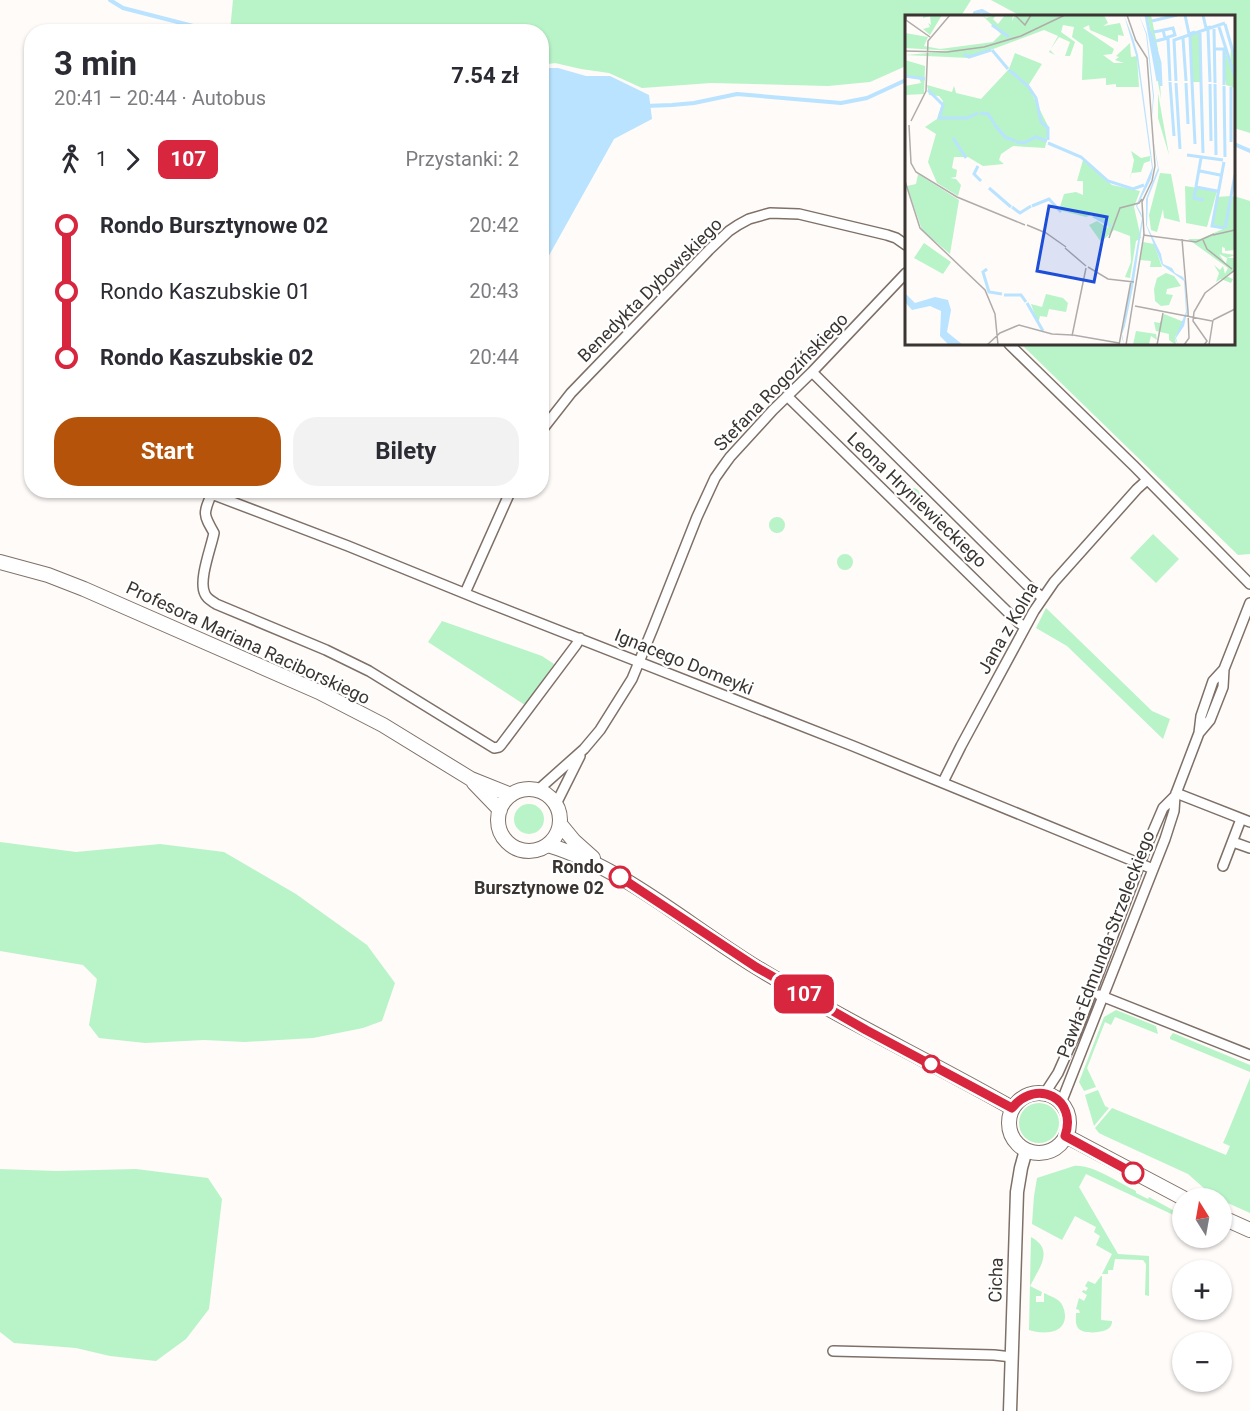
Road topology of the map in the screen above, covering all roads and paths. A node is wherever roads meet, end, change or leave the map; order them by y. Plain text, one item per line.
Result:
1 (905, 244) edge
2 (905, 274) edge
3 (1010, 345) edge
4 (812, 372) junction
5 (787, 396) junction
6 (549, 421) edge
7 (1147, 480) junction
8 (210, 498) edge
9 (222, 498) edge
10 (507, 498) edge
11 (0, 562) edge
12 (1250, 584) edge
13 (465, 593) junction
14 (1042, 598) junction
15 (1250, 603) edge
16 (1025, 627) junction
17 (580, 638) junction
18 (639, 662) junction
19 (584, 749) junction
20 (471, 779) junction
21 (943, 782) junction
22 (538, 790) junction
23 (511, 795) junction
24 (1175, 795) junction
25 (556, 804) junction
26 (500, 810) junction
27 (1246, 820) edge
28 (560, 824) junction
29 (1233, 842) junction
30 (548, 845) junction
31 (1250, 849) edge
32 (1141, 864) junction
33 (602, 866) junction
34 (1223, 866) dead end
35 (1153, 869) junction
36 (1092, 992) junction
37 (1103, 996) junction
38 (1250, 1054) edge
39 (1045, 1093) junction
40 (1061, 1103) junction
41 (1012, 1108) junction
42 (1065, 1136) junction
43 (1026, 1150) junction
44 (1172, 1192) edge
45 (1232, 1222) edge
46 (1250, 1230) edge
47 (833, 1351) dead end
48 (1012, 1357) junction
49 (1010, 1411) edge

1 - 6 street, Benedykta Dybowskiego
2 - 4 street, Stefana Rogozińskiego
3 - 7 street
4 - 5 street, Stefana Rogozińskiego
4 - 14 street, Leona Hryniewieckiego
5 - 16 street, Leona Hryniewieckiego
5 - 18 street, Stefana Rogozińskiego
7 - 12 street
7 - 14 street, Jana z Kolna
8 - 17 street
9 - 13 street, Ignacego Domeyki
10 - 13 street
11 - 20 main road, Profesora Mariana Raciborskiego
13 - 17 street, Ignacego Domeyki
14 - 16 street, Jana z Kolna
15 - 24 street, Pawła Edmunda Strzeleckiego
16 - 21 street, Jana z Kolna
17 - 18 street, Ignacego Domeyki
18 - 19 street, Stefana Rogozińskiego
18 - 21 street, Ignacego Domeyki
19 - 22 street, Stefana Rogozińskiego
19 - 25 street, Stefana Rogozińskiego
20 - 23 main road, Profesora Mariana Raciborskiego
20 - 26 main road, Profesora Mariana Raciborskiego
21 - 32 street, Ignacego Domeyki
22 - 23 main road
22 - 25 main road
23 - 26 main road
24 - 27 street
24 - 32 street, Pawła Edmunda Strzeleckiego
24 - 35 street, Pawła Edmunda Strzeleckiego
25 - 28 main road
26 - 30 main road
27 - 29 street
28 - 30 main road
28 - 33 main road
29 - 31 street
29 - 34 street
30 - 33 main road
32 - 35 street, Ignacego Domeyki
32 - 36 street, Pawła Edmunda Strzeleckiego
33 - 41 main road
35 - 37 street, Pawła Edmunda Strzeleckiego
36 - 37 street
36 - 39 street, Pawła Edmunda Strzeleckiego
37 - 38 street
37 - 40 street, Pawła Edmunda Strzeleckiego
39 - 40 main road
39 - 41 main road
40 - 42 main road
41 - 43 main road
42 - 43 main road
42 - 44 main road
43 - 48 street, Cicha
45 - 46 main road
47 - 48 street
48 - 49 street, Cicha

